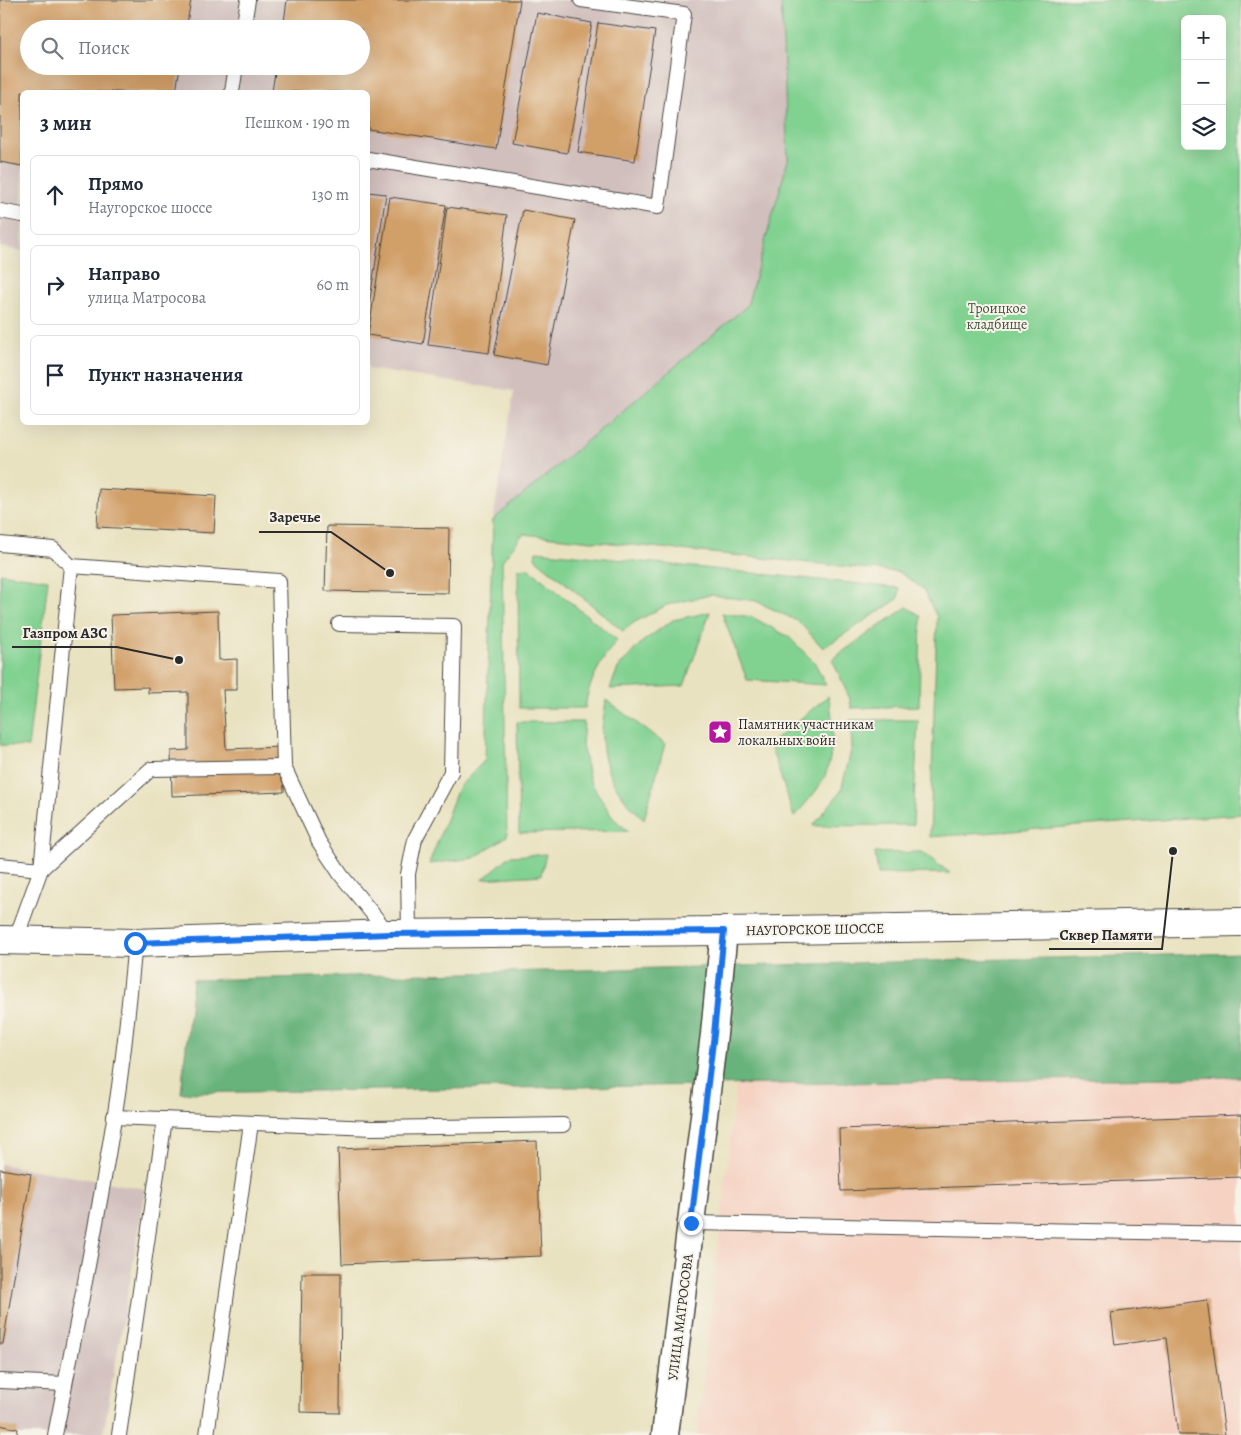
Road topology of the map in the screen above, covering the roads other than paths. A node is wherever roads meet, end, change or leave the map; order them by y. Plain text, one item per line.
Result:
1 (248, 0) edge
2 (581, 0) edge
3 (245, 20) edge
4 (235, 75) edge
5 (232, 90) edge
6 (370, 160) edge
7 (0, 211) edge
8 (20, 215) edge
9 (0, 544) edge
10 (72, 566) junction
11 (339, 624) dead end
12 (284, 767) junction
13 (0, 865) edge
14 (41, 869) junction
15 (1241, 922) edge
16 (724, 931) junction
17 (399, 934) junction
18 (8, 941) edge
19 (135, 943) junction
20 (114, 1118) junction
21 (165, 1120) junction
22 (251, 1123) junction
23 (563, 1125) dead end
24 (691, 1223) junction
25 (1241, 1234) edge
26 (0, 1381) edge
27 (65, 1384) junction
28 (55, 1435) edge
29 (119, 1435) edge
30 (207, 1435) edge
31 (665, 1435) edge

1 - 3 lane
2 - 6 lane
4 - 5 lane
7 - 8 lane
9 - 10 lane
10 - 12 lane
10 - 14 lane
11 - 17 lane
12 - 14 lane
12 - 17 lane
13 - 14 lane
14 - 18 lane
15 - 16 main road, НАУГОРСКОЕ ШОССЕ
16 - 17 main road, НАУГОРСКОЕ ШОССЕ
16 - 24 street, УЛИЦА МАТРОСОВА
17 - 19 main road, НАУГОРСКОЕ ШОССЕ
18 - 19 main road, НАУГОРСКОЕ ШОССЕ
19 - 20 lane
20 - 21 lane
20 - 27 lane
21 - 22 lane
21 - 29 lane
22 - 23 lane
22 - 30 lane
24 - 25 lane
24 - 31 street, УЛИЦА МАТРОСОВА
26 - 27 lane
27 - 28 lane

